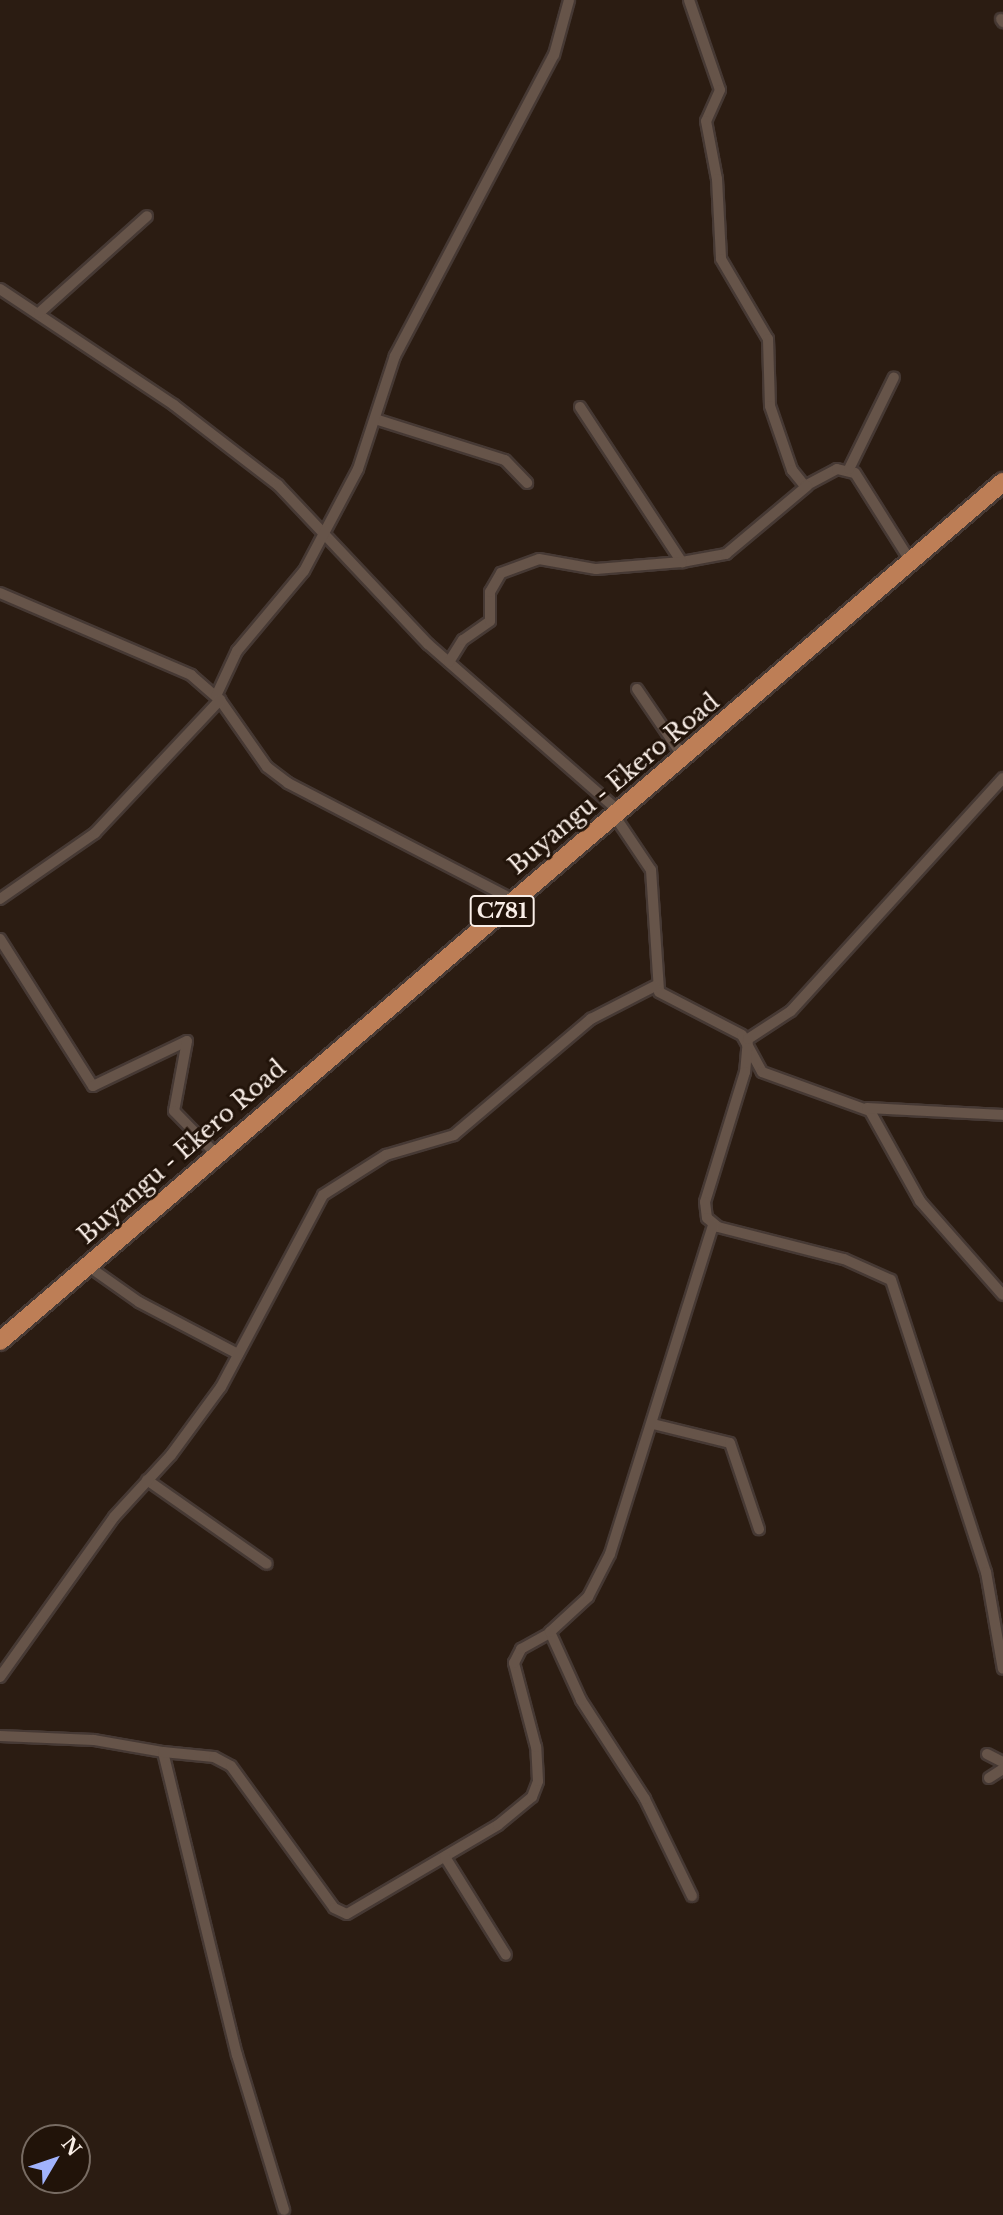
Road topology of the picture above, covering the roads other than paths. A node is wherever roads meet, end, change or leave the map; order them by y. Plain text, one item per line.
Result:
1 (569, 0) edge
2 (689, 0) edge
3 (148, 216) dead end
4 (0, 289) edge
5 (39, 313) junction
6 (894, 377) dead end
7 (580, 407) dead end
8 (375, 419) junction
9 (849, 469) junction
10 (1003, 482) edge
11 (527, 484) dead end
12 (807, 486) junction
13 (321, 528) junction
14 (681, 562) junction
15 (911, 562) junction
16 (0, 593) edge
17 (449, 662) junction
18 (637, 689) dead end
19 (218, 698) junction
20 (684, 758) junction
21 (1003, 778) edge
22 (619, 815) junction
23 (0, 899) edge
24 (514, 900) junction
25 (0, 939) edge
26 (655, 986) junction
27 (748, 1040) junction
28 (866, 1108) junction
29 (1003, 1115) edge
30 (216, 1154) junction
31 (713, 1225) junction
32 (89, 1266) junction
33 (1003, 1295) edge
34 (0, 1340) edge
35 (238, 1354) junction
36 (653, 1424) junction
37 (147, 1480) junction
38 (759, 1529) dead end
39 (267, 1564) dead end
40 (550, 1633) junction
41 (1003, 1669) edge
42 (0, 1677) edge
43 (0, 1736) edge
44 (163, 1752) junction
45 (987, 1754) dead end
46 (1003, 1762) edge
47 (1003, 1769) edge
48 (989, 1778) dead end
49 (445, 1857) junction
50 (692, 1896) dead end
51 (506, 1955) dead end
52 (284, 2210) dead end

1 - 8 street
2 - 12 street
3 - 5 street
4 - 5 street
5 - 13 street
6 - 9 street
7 - 14 street
8 - 11 street
8 - 13 street
9 - 12 street
9 - 15 street
10 - 15 main road, Buyangu - Ekero Road / C781
12 - 14 street
13 - 17 street
13 - 19 street
14 - 17 street
15 - 20 main road, Buyangu - Ekero Road / C781
16 - 19 street
17 - 22 street
18 - 20 street
19 - 23 street
19 - 24 street
20 - 22 main road, Buyangu - Ekero Road / C781
21 - 27 street
22 - 24 main road, Buyangu - Ekero Road / C781
22 - 26 street
24 - 30 main road, Buyangu - Ekero Road / C781
25 - 30 street
26 - 27 street
26 - 35 street
27 - 28 street
27 - 31 street
28 - 29 street
28 - 33 street
30 - 32 main road, Buyangu - Ekero Road / C781
31 - 36 street
31 - 41 street
32 - 34 main road, Buyangu - Ekero Road / C781
32 - 35 street
35 - 37 street
36 - 38 street
36 - 40 street
37 - 39 street
37 - 42 street
40 - 49 street
40 - 50 street
43 - 44 street
44 - 49 street
44 - 52 street
45 - 46 street
47 - 48 street
49 - 51 street

